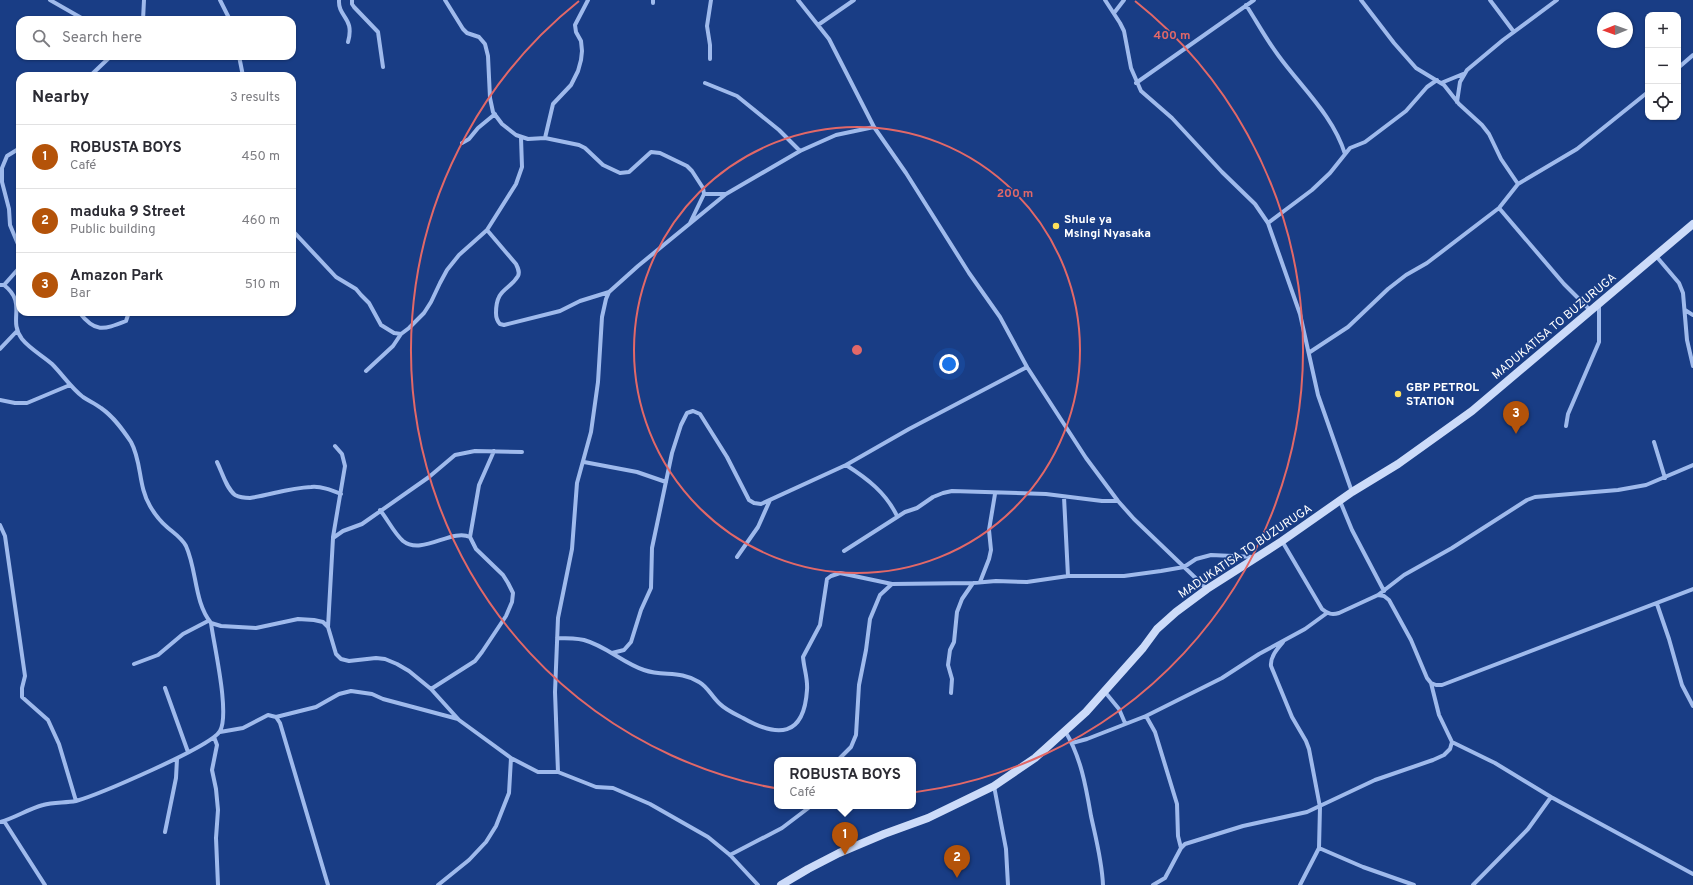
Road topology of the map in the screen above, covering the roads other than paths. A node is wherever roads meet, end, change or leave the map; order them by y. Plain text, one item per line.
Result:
1 (50, 0) edge
2 (144, 0) edge
3 (220, 0) edge
4 (339, 0) edge
5 (352, 0) edge
6 (445, 0) edge
7 (588, 0) edge
8 (711, 0) edge
9 (798, 0) edge
10 (854, 0) edge
11 (1105, 0) edge
12 (1124, 0) edge
13 (1254, 0) edge
14 (1361, 0) edge
15 (1490, 0) edge
16 (1557, 0) edge
17 (1246, 5) junction
18 (1114, 14) junction
19 (78, 16) edge
20 (143, 16) edge
21 (228, 16) edge
22 (818, 25) junction
23 (1514, 32) junction
24 (348, 42) dead end
25 (1693, 55) edge
26 (710, 59) dead end
27 (107, 60) edge
28 (240, 60) edge
29 (1681, 65) edge
30 (383, 67) dead end
31 (94, 72) edge
32 (242, 72) edge
33 (1463, 74) junction
34 (1437, 80) junction
35 (705, 83) dead end
36 (1136, 83) junction
37 (1441, 83) junction
38 (1645, 94) edge
39 (1457, 102) junction
40 (494, 114) junction
41 (874, 127) junction
42 (521, 138) junction
43 (545, 138) junction
44 (462, 143) dead end
45 (16, 150) edge
46 (800, 151) junction
47 (1345, 154) junction
48 (1518, 184) junction
49 (704, 194) junction
50 (726, 194) junction
51 (1499, 208) junction
52 (690, 223) junction
53 (1268, 224) junction
54 (1693, 224) edge
55 (487, 230) junction
56 (296, 234) edge
57 (16, 239) edge
58 (1656, 256) junction
59 (16, 271) edge
60 (2, 285) edge
61 (609, 292) junction
62 (16, 300) edge
63 (1598, 305) junction
64 (1685, 310) junction
65 (1591, 311) junction
66 (16, 314) edge
67 (1693, 315) edge
68 (82, 316) edge
69 (128, 316) edge
70 (18, 331) junction
71 (401, 334) junction
72 (0, 349) edge
73 (1310, 352) junction
74 (1693, 366) edge
75 (1027, 367) junction
76 (366, 371) dead end
77 (70, 385) junction
78 (0, 400) edge
79 (1566, 426) dead end
80 (1654, 442) dead end
81 (335, 446) dead end
82 (494, 451) junction
83 (522, 452) dead end
84 (217, 462) dead end
85 (584, 462) junction
86 (846, 465) junction
87 (1693, 465) edge
88 (1665, 478) junction
89 (666, 482) junction
90 (1352, 492) junction
91 (340, 494) junction
92 (995, 494) junction
93 (1064, 497) junction
94 (770, 500) junction
95 (1118, 501) junction
96 (1340, 501) junction
97 (380, 510) junction
98 (897, 516) junction
99 (0, 525) edge
100 (333, 538) junction
101 (470, 538) junction
102 (1282, 541) junction
103 (844, 551) dead end
104 (737, 557) dead end
105 (1257, 557) junction
106 (1184, 567) junction
107 (1068, 576) junction
108 (980, 582) junction
109 (973, 583) junction
110 (892, 584) junction
111 (1206, 589) junction
112 (1693, 589) edge
113 (1384, 591) junction
114 (1378, 595) junction
115 (1657, 604) junction
116 (1327, 613) junction
117 (210, 622) junction
118 (328, 627) junction
119 (557, 638) junction
120 (1283, 641) junction
121 (612, 653) junction
122 (134, 664) dead end
123 (1431, 683) junction
124 (165, 688) dead end
125 (431, 689) junction
126 (1104, 692) junction
127 (951, 693) dead end
128 (1693, 706) edge
129 (1146, 716) junction
130 (276, 717) junction
131 (459, 720) junction
132 (1125, 723) junction
133 (220, 732) junction
134 (1065, 732) junction
135 (214, 737) junction
136 (1072, 742) junction
137 (1452, 742) junction
138 (188, 752) junction
139 (841, 757) edge
140 (511, 758) junction
141 (177, 759) junction
142 (558, 772) junction
143 (994, 786) junction
144 (1551, 797) junction
145 (76, 801) junction
146 (1320, 807) junction
147 (807, 809) edge
148 (2, 821) edge
149 (165, 832) dead end
150 (1180, 848) junction
151 (1319, 848) junction
152 (730, 856) junction
153 (1693, 874) edge
154 (441, 884) edge
155 (45, 885) edge
156 (218, 885) edge
157 (328, 885) edge
158 (758, 885) edge
159 (780, 885) edge
160 (1008, 885) edge
161 (1103, 885) edge
162 (1153, 885) edge
163 (1300, 885) edge
164 (1414, 885) edge
165 (1472, 885) edge

1 - 19 street
2 - 20 street
3 - 21 street
4 - 24 street
5 - 30 street
6 - 40 street
7 - 43 street
8 - 26 street
9 - 22 street
10 - 22 street
11 - 18 street
12 - 18 street
13 - 17 street
14 - 34 street
15 - 23 street
16 - 23 street
17 - 36 street
17 - 47 street
18 - 36 street
22 - 41 street
23 - 33 street
25 - 29 street
27 - 31 street
28 - 32 street
33 - 37 street
33 - 39 street
34 - 37 street
34 - 47 street
35 - 46 street
36 - 53 street
37 - 39 street
38 - 48 street
39 - 48 street
40 - 42 street
40 - 44 street
41 - 46 street
41 - 75 street
42 - 43 street
42 - 55 street
43 - 49 street
45 - 57 street
46 - 50 street
47 - 53 street
48 - 51 street
49 - 50 street
49 - 52 street
50 - 52 street
51 - 65 street
51 - 73 street
52 - 61 street
53 - 73 street
54 - 58 main road, MADUKATISA TO BUZURUGA
55 - 61 street
55 - 71 street
56 - 71 street
58 - 63 main road, MADUKATISA TO BUZURUGA
58 - 64 street
59 - 60 street
60 - 62 street
61 - 85 street
63 - 65 main road, MADUKATISA TO BUZURUGA
63 - 79 street
64 - 67 street
64 - 74 street
65 - 90 main road, MADUKATISA TO BUZURUGA
66 - 70 street
68 - 69 street
70 - 72 street
70 - 77 street
71 - 76 street
73 - 90 street
75 - 86 street
75 - 95 street
77 - 78 street
77 - 117 street
80 - 88 street
81 - 91 street
82 - 83 street
82 - 97 street
82 - 101 street
84 - 91 street
85 - 89 street
85 - 119 street
86 - 94 street
86 - 98 street
87 - 88 street
88 - 113 street
89 - 94 street
89 - 121 street
90 - 96 main road, MADUKATISA TO BUZURUGA
91 - 100 street
92 - 93 street
92 - 98 street
92 - 108 street
93 - 95 street
93 - 107 street
94 - 104 street
95 - 106 street
96 - 102 main road, MADUKATISA TO BUZURUGA
96 - 113 street
97 - 100 street
97 - 101 street
98 - 103 street
99 - 145 street
100 - 118 street
101 - 125 street
102 - 105 main road, MADUKATISA TO BUZURUGA
102 - 116 street
105 - 106 street
105 - 111 main road, MADUKATISA TO BUZURUGA
106 - 107 street
106 - 111 street
107 - 108 street
108 - 109 street
109 - 110 street
109 - 127 street
110 - 121 street
110 - 139 street
111 - 126 main road, MADUKATISA TO BUZURUGA
112 - 115 street
113 - 114 street
114 - 116 street
114 - 123 street
115 - 123 street
115 - 128 street
116 - 120 street
117 - 118 street
117 - 122 street
117 - 133 street
118 - 125 street
119 - 121 street
119 - 142 street
120 - 129 street
120 - 146 street
123 - 137 street
124 - 138 street
125 - 131 street
126 - 132 street
126 - 134 main road, MADUKATISA TO BUZURUGA
129 - 132 street
129 - 150 street
130 - 131 street
130 - 133 street
130 - 157 street
131 - 140 street
132 - 136 street
133 - 135 street
134 - 136 street
134 - 143 main road, MADUKATISA TO BUZURUGA
135 - 138 street
135 - 156 street
136 - 161 street
137 - 144 street
137 - 146 street
138 - 141 street
140 - 142 street
140 - 154 street
141 - 145 street
141 - 149 street
142 - 152 street
143 - 159 main road, MADUKATISA TO BUZURUGA
143 - 160 street
144 - 153 street
144 - 165 street
145 - 148 street
146 - 150 street
146 - 151 street
147 - 152 street
148 - 155 street
150 - 162 street
151 - 163 street
151 - 164 street
152 - 158 street

